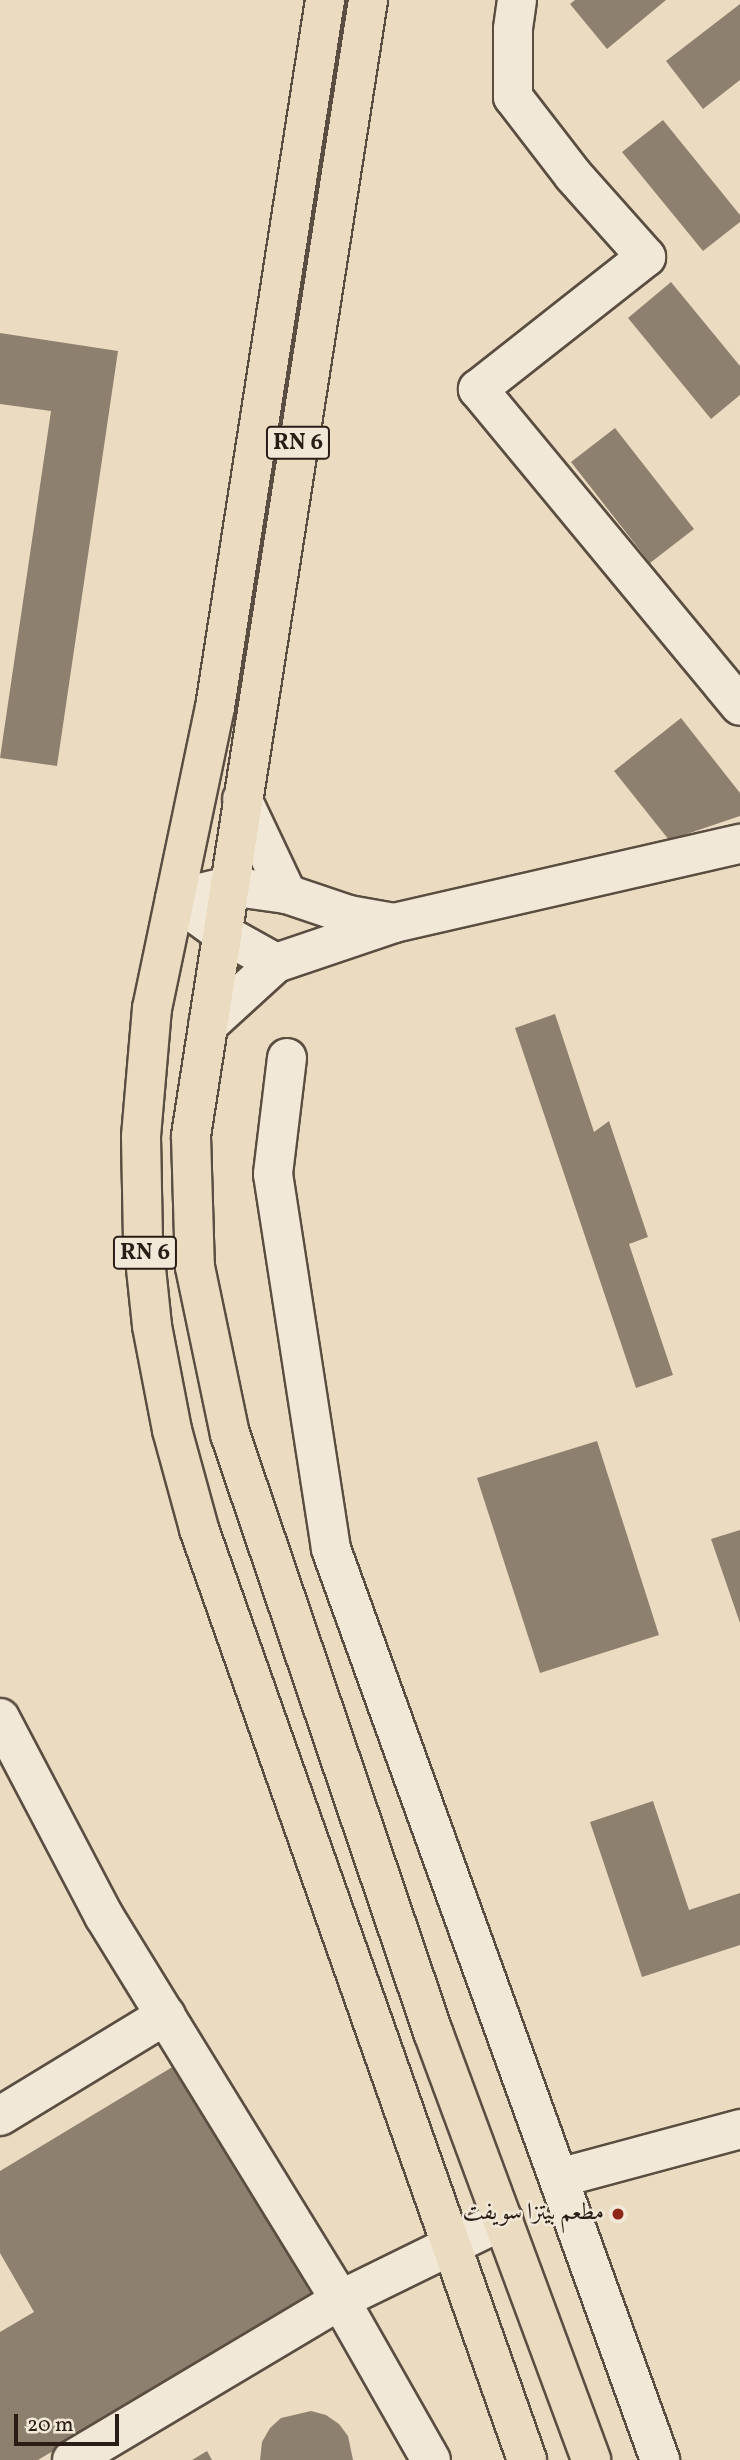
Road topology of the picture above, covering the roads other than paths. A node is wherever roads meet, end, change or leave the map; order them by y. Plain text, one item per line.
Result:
1 (325, 0) edge
2 (368, 0) edge
3 (517, 0) edge
4 (740, 706) edge
5 (242, 799) junction
6 (740, 844) edge
7 (229, 886) junction
8 (287, 894) junction
9 (175, 899) junction
10 (394, 923) junction
11 (222, 933) junction
12 (276, 963) junction
13 (208, 1025) junction
14 (287, 1058) dead end
15 (0, 1718) edge
16 (166, 2015) junction
17 (0, 2116) edge
18 (740, 2129) edge
19 (559, 2178) junction
20 (503, 2220) junction
21 (450, 2247) junction
22 (340, 2300) junction
23 (72, 2460) edge
24 (431, 2460) edge
25 (527, 2460) edge
26 (591, 2460) edge
27 (660, 2460) edge

1 - 9 main road, RN 6
2 - 5 main road, RN 6
3 - 4 street
5 - 7 main road, RN 6
5 - 8 street
6 - 10 street
7 - 8 street
7 - 9 street
7 - 11 main road, RN 6
8 - 10 street
9 - 11 street
9 - 21 main road, RN 6
10 - 12 street
11 - 12 street
11 - 13 main road, RN 6
12 - 13 street
13 - 20 main road, RN 6
14 - 19 street
15 - 16 street
16 - 17 street
16 - 22 street
18 - 19 street
19 - 27 street
20 - 21 street
20 - 26 main road, RN 6
21 - 22 street
21 - 25 main road, RN 6
22 - 23 street
22 - 24 street

